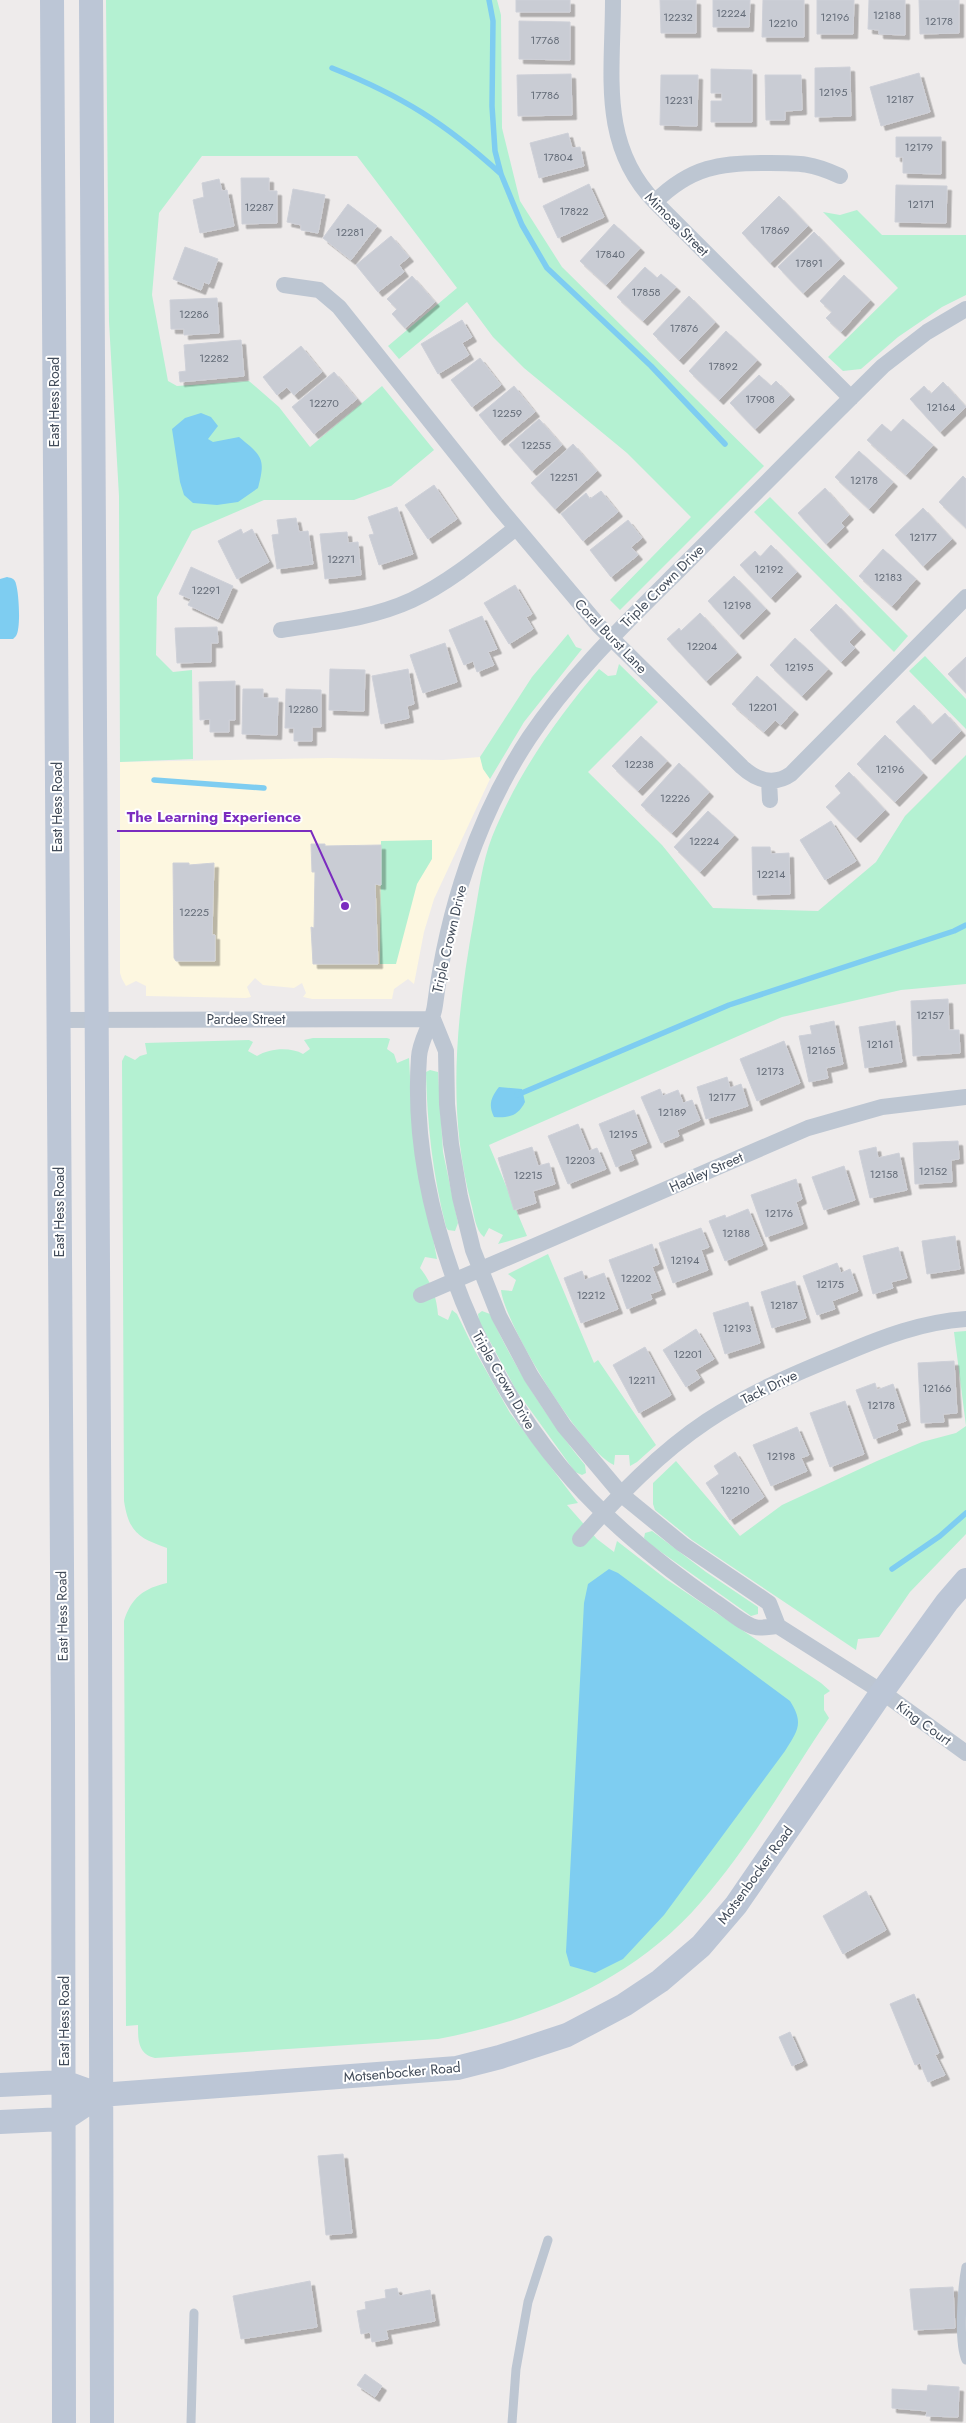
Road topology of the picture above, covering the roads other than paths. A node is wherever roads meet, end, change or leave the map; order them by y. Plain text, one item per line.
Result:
1 (52, 0) edge
2 (91, 0) edge
3 (613, 0) edge
4 (840, 176) dead end
5 (655, 202) junction
6 (284, 285) dead end
7 (966, 309) edge
8 (851, 398) junction
9 (516, 528) junction
10 (966, 597) edge
11 (282, 630) dead end
12 (610, 638) junction
13 (769, 781) junction
14 (770, 800) dead end
15 (433, 1019) junction
16 (59, 1020) junction
17 (96, 1020) junction
18 (966, 1097) edge
19 (480, 1270) junction
20 (455, 1281) junction
21 (421, 1295) dead end
22 (966, 1319) edge
23 (622, 1495) junction
24 (603, 1513) junction
25 (580, 1539) dead end
26 (966, 1580) edge
27 (778, 1626) junction
28 (882, 1692) junction
29 (966, 1753) edge
30 (64, 2082) junction
31 (0, 2085) edge
32 (100, 2095) junction
33 (64, 2119) junction
34 (0, 2122) edge
35 (548, 2240) dead end
36 (966, 2268) edge
37 (194, 2313) dead end
38 (966, 2360) edge
39 (64, 2423) edge
40 (102, 2423) edge
41 (191, 2423) edge
42 (512, 2423) edge

1 - 16 main road, East Hess Road
2 - 17 main road
3 - 5 street, Mimosa Street
4 - 5 street
5 - 8 street, Mimosa Street
6 - 9 street, Coral Burst Lane
7 - 8 street, Triple Crown Drive
8 - 12 street, Triple Crown Drive
9 - 11 street
9 - 12 street, Coral Burst Lane
10 - 13 street
12 - 13 street, Coral Burst Lane
12 - 15 street, Triple Crown Drive
13 - 14 street
15 - 17 street, Pardee Street
15 - 19 street, Triple Crown Drive
15 - 20 street, Triple Crown Drive
16 - 17 street, Pardee Street
16 - 30 main road, East Hess Road
17 - 32 main road
18 - 19 street, Hadley Street
19 - 20 street, Hadley Street
19 - 23 street, Triple Crown Drive
20 - 21 street, Hadley Street
20 - 24 street, Triple Crown Drive
22 - 23 street, Tack Drive
23 - 24 street, Tack Drive
23 - 27 street, Triple Crown Drive
24 - 25 street, Tack Drive
24 - 27 street, Triple Crown Drive
26 - 28 main road, Motsenbocker Road
27 - 28 street
28 - 29 street, King Court
28 - 32 main road, Motsenbocker Road
30 - 31 main road, Motsenbocker Road
30 - 32 main road, Motsenbocker Road
30 - 33 main road, East Hess Road
32 - 33 main road, Motsenbocker Road
32 - 40 main road
33 - 34 main road
33 - 39 main road, East Hess Road
35 - 42 lane
36 - 38 lane
37 - 41 lane

